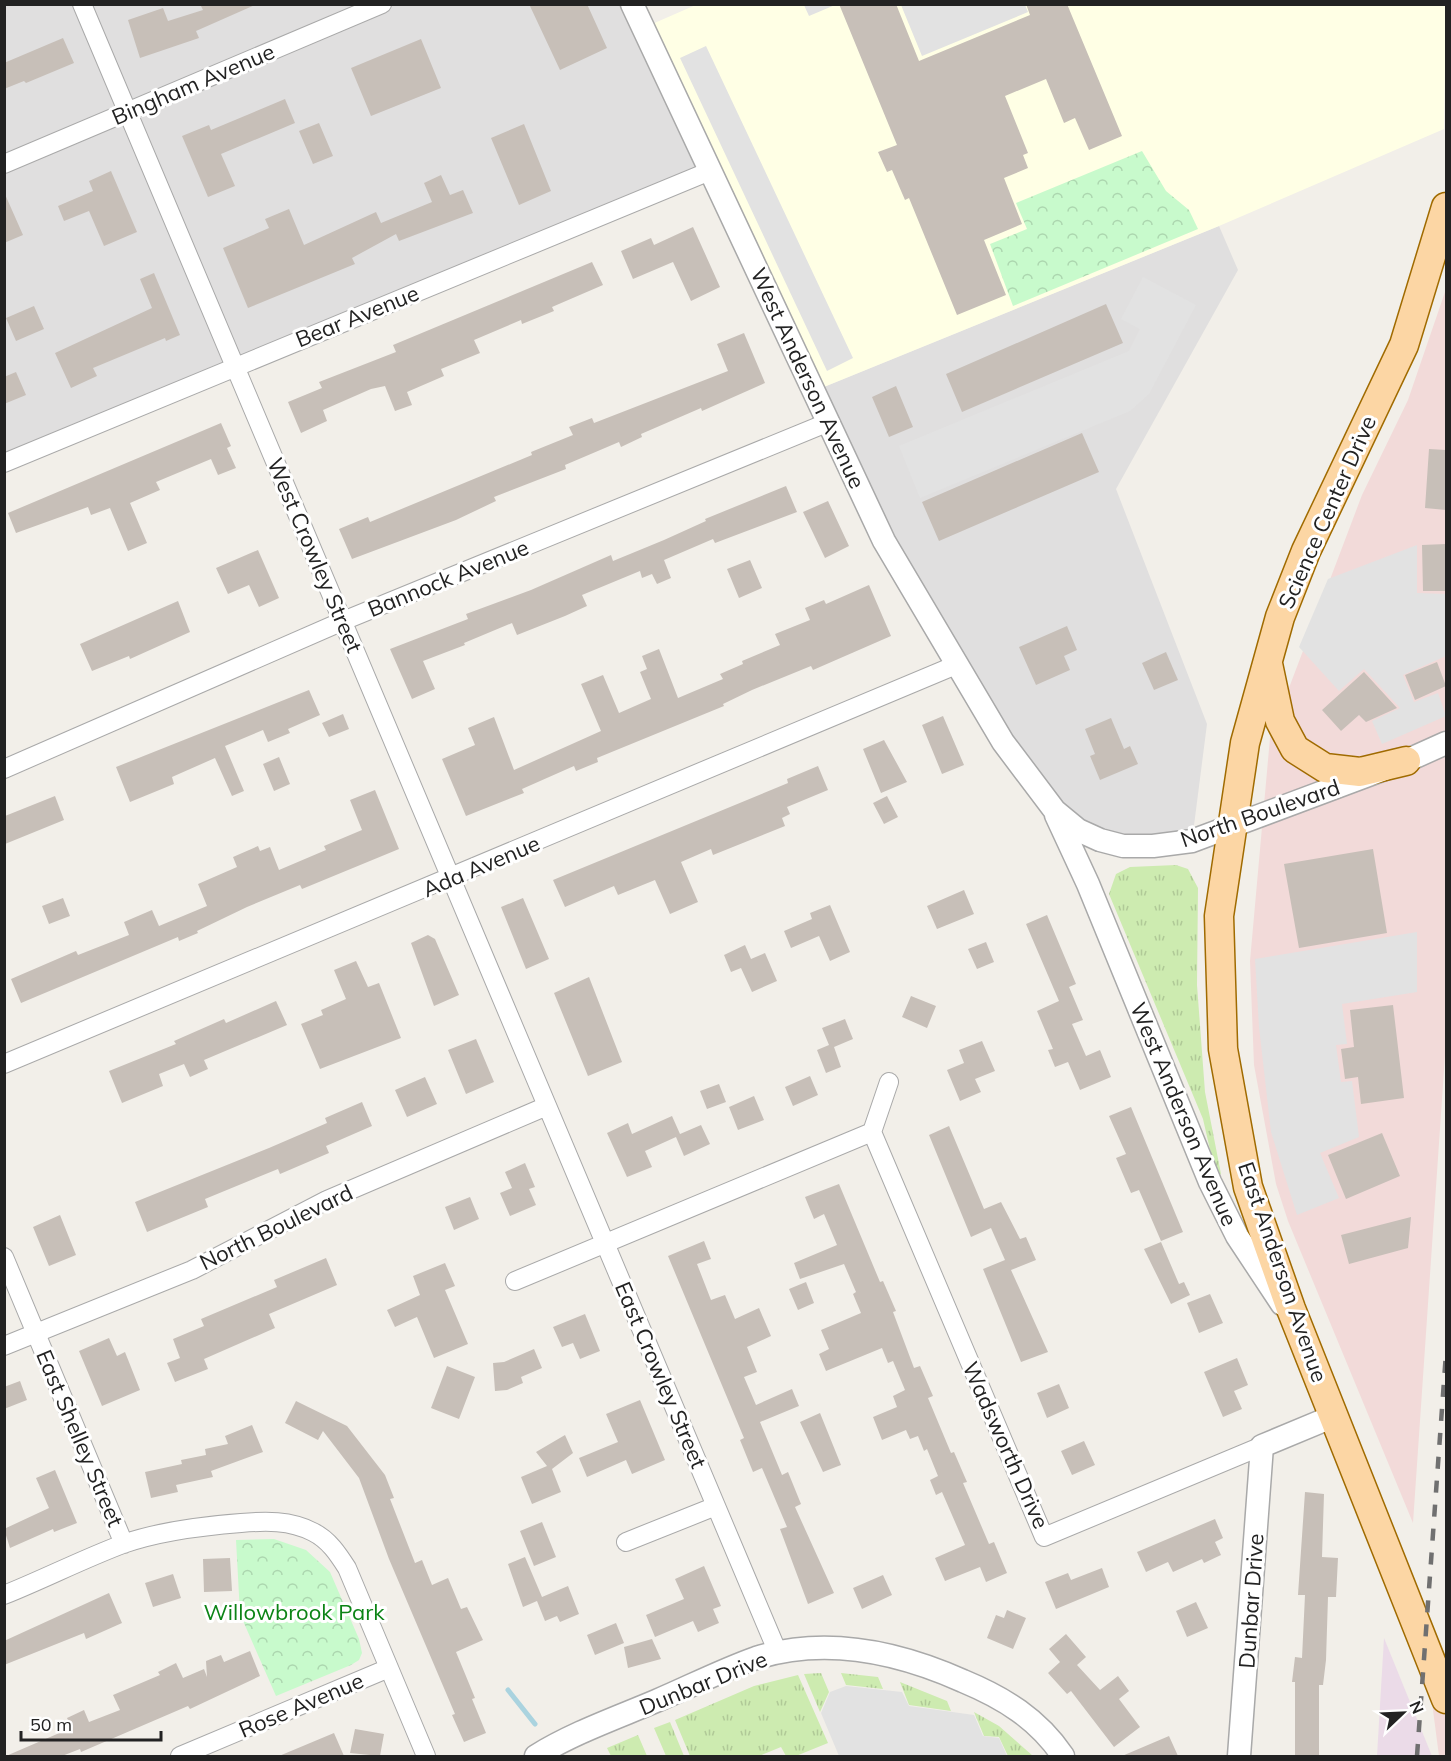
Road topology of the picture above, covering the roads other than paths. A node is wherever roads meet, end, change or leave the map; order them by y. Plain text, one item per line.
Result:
1 (82, 4) edge
2 (382, 4) edge
3 (632, 4) edge
4 (128, 111) junction
5 (4, 164) edge
6 (710, 171) junction
7 (1446, 207) edge
8 (236, 365) junction
9 (829, 422) junction
10 (4, 463) edge
11 (343, 621) junction
12 (1267, 659) junction
13 (956, 665) junction
14 (1003, 742) joint
15 (1446, 743) edge
16 (1406, 761) junction
17 (4, 769) edge
18 (1055, 811) junction
19 (1233, 824) junction
20 (451, 878) junction
21 (4, 1064) edge
22 (889, 1082) dead end
23 (547, 1106) junction
24 (873, 1132) junction
25 (605, 1243) junction
26 (4, 1257) edge
27 (514, 1281) dead end
28 (37, 1333) junction
29 (1301, 1333) junction
30 (4, 1346) edge
31 (1334, 1416) junction
32 (1262, 1446) junction
33 (716, 1506) junction
34 (626, 1542) dead end
35 (124, 1544) junction
36 (4, 1595) edge
37 (778, 1653) junction
38 (390, 1668) junction
39 (1446, 1699) edge
40 (180, 1756) edge
41 (426, 1756) edge
42 (536, 1756) edge
43 (1063, 1756) edge
44 (1239, 1756) edge

1 - 4 street, West Crowley Street
2 - 4 street, Bingham Avenue
3 - 6 street, West Anderson Avenue
4 - 5 street, Bingham Avenue
4 - 8 street, West Crowley Street
6 - 8 street, Bear Avenue
6 - 9 street, West Anderson Avenue
7 - 12 main road, Science Center Drive
8 - 10 street, Bear Avenue
8 - 11 street, West Crowley Street
9 - 11 street, Bannock Avenue
9 - 13 street, West Anderson Avenue
11 - 17 street, Bannock Avenue
11 - 20 street, West Crowley Street
12 - 16 main road
12 - 19 main road, Science Center Drive
13 - 14 street, West Anderson Avenue
13 - 20 street, Ada Avenue
14 - 18 street, North Boulevard
15 - 16 street, North Boulevard
16 - 19 street, North Boulevard
18 - 19 street, North Boulevard
18 - 29 street, West Anderson Avenue
19 - 29 main road, East Anderson Avenue
20 - 21 street, Ada Avenue
20 - 23 street, West Crowley Street
22 - 24 street
23 - 25 street, East Crowley Street
23 - 28 street, North Boulevard
24 - 25 street
24 - 32 street, Wadsworth Drive
25 - 27 street
25 - 33 street, East Crowley Street
26 - 28 street, East Shelley Street
28 - 30 street, North Boulevard
28 - 35 street, East Shelley Street
29 - 31 main road, East Anderson Avenue
31 - 32 street, Wadsworth Drive
31 - 39 main road, East Anderson Avenue
32 - 44 street, Dunbar Drive
33 - 34 street
33 - 37 street, East Crowley Street
35 - 36 street
35 - 38 street
37 - 42 street, Dunbar Drive
37 - 43 street, Dunbar Drive
38 - 40 street, Rose Avenue
38 - 41 street

